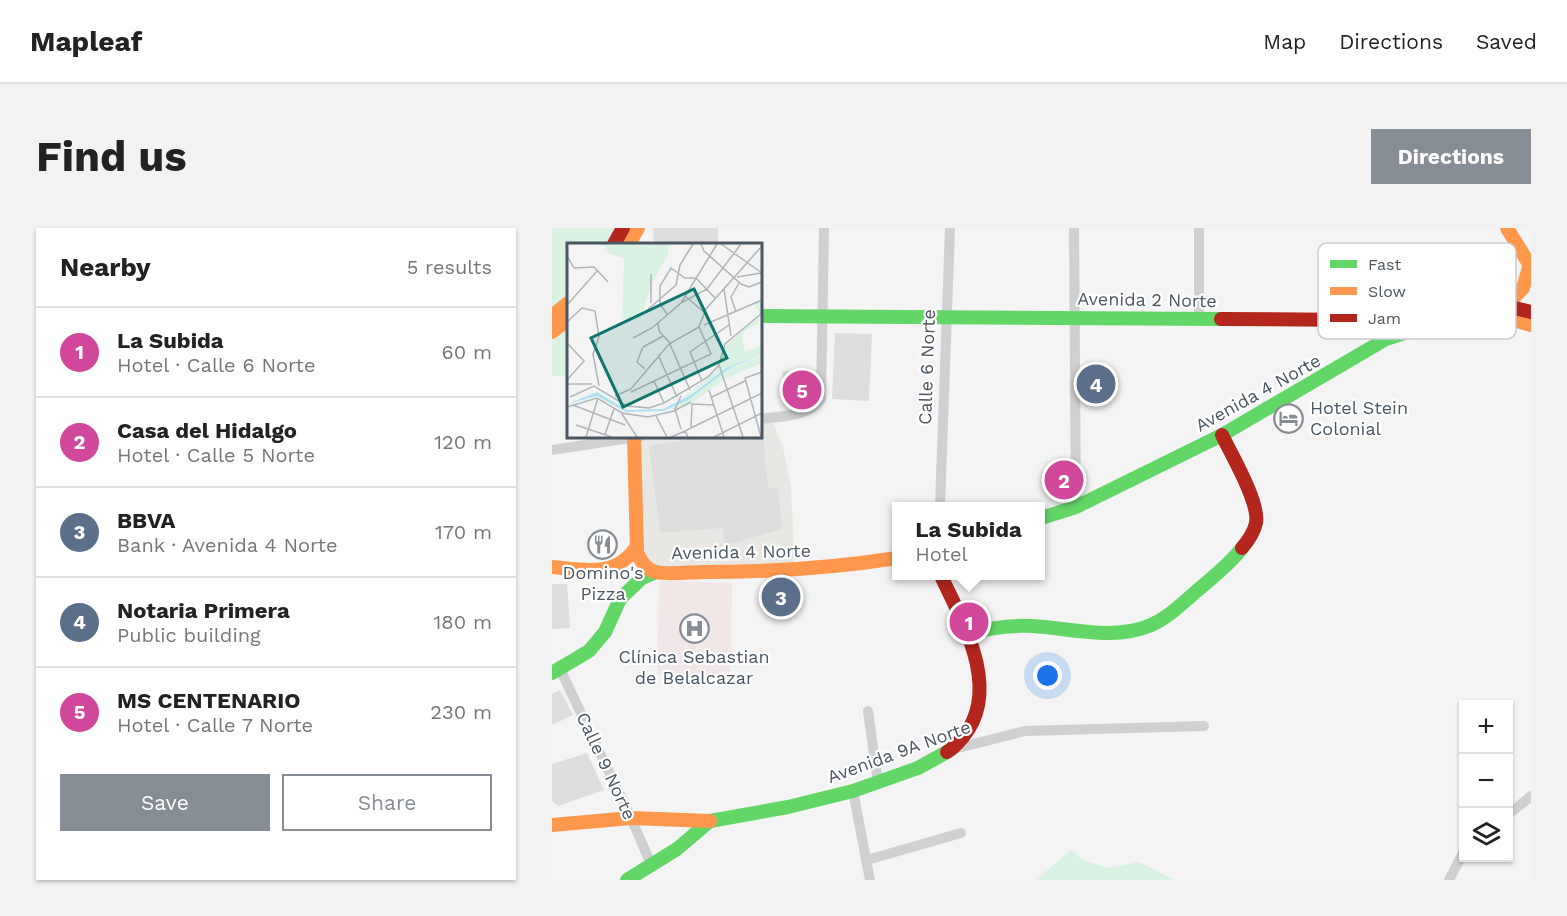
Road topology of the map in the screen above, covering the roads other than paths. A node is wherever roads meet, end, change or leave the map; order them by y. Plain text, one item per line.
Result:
1 (623, 228) edge
2 (638, 228) edge
3 (824, 228) edge
4 (950, 228) edge
5 (1074, 228) edge
6 (1199, 228) edge
7 (1507, 228) edge
8 (615, 243) edge
9 (630, 243) edge
10 (1530, 266) edge
11 (1516, 296) edge
12 (567, 304) edge
13 (1516, 308) edge
14 (1531, 312) edge
15 (552, 316) edge
16 (762, 316) edge
17 (822, 316) junction
18 (947, 316) junction
19 (1075, 317) junction
20 (1199, 319) junction
21 (1318, 320) edge
22 (1516, 320) edge
23 (567, 321) edge
24 (1531, 325) edge
25 (552, 332) edge
26 (1374, 339) edge
27 (1388, 339) edge
28 (1370, 348) junction
29 (762, 419) edge
30 (1222, 435) junction
31 (630, 438) edge
32 (637, 438) edge
33 (552, 450) edge
34 (940, 502) edge
35 (1076, 507) junction
36 (1045, 517) edge
37 (637, 546) junction
38 (892, 559) edge
39 (552, 567) edge
40 (608, 570) junction
41 (656, 572) junction
42 (943, 580) edge
43 (620, 599) junction
44 (968, 634) junction
45 (556, 671) edge
46 (868, 711) dead end
47 (1204, 726) dead end
48 (953, 749) junction
49 (878, 783) junction
50 (853, 790) junction
51 (1531, 796) edge
52 (1513, 811) edge
53 (631, 818) junction
54 (710, 820) junction
55 (552, 825) edge
56 (961, 833) dead end
57 (867, 860) junction
58 (1459, 861) edge
59 (651, 864) junction
60 (627, 880) edge
61 (870, 880) edge
62 (1449, 880) edge

1 - 8 main road
2 - 9 main road
3 - 17 street
4 - 18 street, Calle 6 Norte
5 - 19 street
6 - 20 street
7 - 10 main road
10 - 11 main road
12 - 15 main road
13 - 14 main road, Avenida 2 Norte
16 - 17 main road, Avenida 2 Norte
17 - 18 main road, Avenida 2 Norte
17 - 29 street
18 - 19 main road, Avenida 2 Norte
18 - 34 street, Calle 6 Norte
19 - 20 main road, Avenida 2 Norte
19 - 35 street
20 - 21 main road, Avenida 2 Norte
22 - 24 main road, Avenida 4 Norte
23 - 25 main road
26 - 28 main road
27 - 28 main road, Avenida 4 Norte
28 - 30 main road, Avenida 4 Norte
30 - 35 main road, Avenida 4 Norte
30 - 44 main road
31 - 33 street
32 - 37 main road
35 - 36 main road, Avenida 4 Norte
37 - 40 main road
37 - 41 main road
38 - 41 main road, Avenida 4 Norte
39 - 40 main road
40 - 43 main road
41 - 43 main road
42 - 44 main road
43 - 45 main road
44 - 48 main road
45 - 53 street, Calle 9 Norte
46 - 49 street
47 - 48 street, Avenida 9A Norte
48 - 49 main road, Avenida 9A Norte
49 - 50 main road, Avenida 9A Norte
50 - 54 main road, Avenida 9A Norte
50 - 57 street
51 - 52 street
53 - 54 main road, Avenida 9A Norte
53 - 55 main road, Avenida 9A Norte
53 - 59 street, Calle 9 Norte
54 - 59 main road
56 - 57 street
57 - 61 street
58 - 62 street
59 - 60 main road

